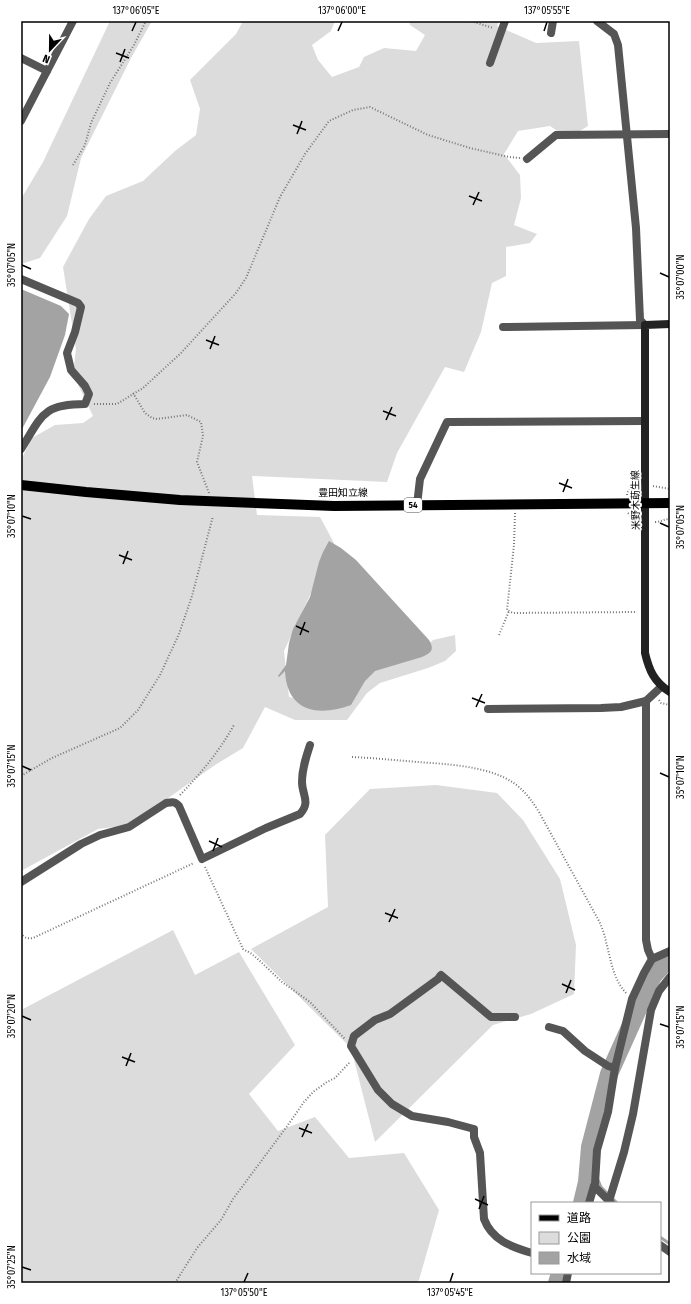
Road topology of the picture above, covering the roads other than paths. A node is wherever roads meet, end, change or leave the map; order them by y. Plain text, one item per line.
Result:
1 (73, 21) edge
2 (505, 21) edge
3 (553, 21) edge
4 (597, 21) edge
5 (551, 33) dead end
6 (21, 58) edge
7 (490, 63) dead end
8 (47, 71) junction
9 (21, 122) edge
10 (670, 134) edge
11 (626, 135) junction
12 (527, 159) road end
13 (21, 280) edge
14 (645, 324) junction
15 (670, 324) edge
16 (503, 328) dead end
17 (644, 421) junction
18 (21, 449) edge
19 (21, 485) edge
20 (668, 503) edge
21 (647, 504) junction
22 (417, 505) junction
23 (661, 687) junction
24 (670, 692) edge
25 (646, 701) junction
26 (488, 709) dead end
27 (310, 746) dead end
28 (21, 882) edge
29 (670, 951) edge
30 (652, 959) junction
31 (670, 977) edge
32 (514, 1017) dead end
33 (550, 1027) dead end
34 (615, 1068) junction
35 (594, 1186) junction
36 (588, 1202) edge
37 (610, 1202) edge
38 (661, 1246) edge
39 (670, 1252) edge
40 (531, 1253) edge

1 - 8 street
2 - 7 street
3 - 5 street
4 - 11 street
6 - 8 street
8 - 9 street
10 - 11 street
11 - 12 street
11 - 14 street
13 - 18 street
14 - 15 main road
14 - 16 street
14 - 17 main road, 米野木莇生線
17 - 21 main road, 米野木莇生線
17 - 22 street
19 - 22 main road, 豊田知立線 / 54
20 - 21 main road, 豊田知立線 / 54
21 - 22 main road, 豊田知立線 / 54
21 - 23 main road, 米野木莇生線
23 - 24 main road, 米野木莇生線
23 - 25 street
25 - 26 street
25 - 30 street
27 - 28 street
29 - 30 street
30 - 34 street
31 - 37 street
32 - 40 street
33 - 34 street
34 - 35 street
35 - 36 street
35 - 37 street
38 - 39 street

